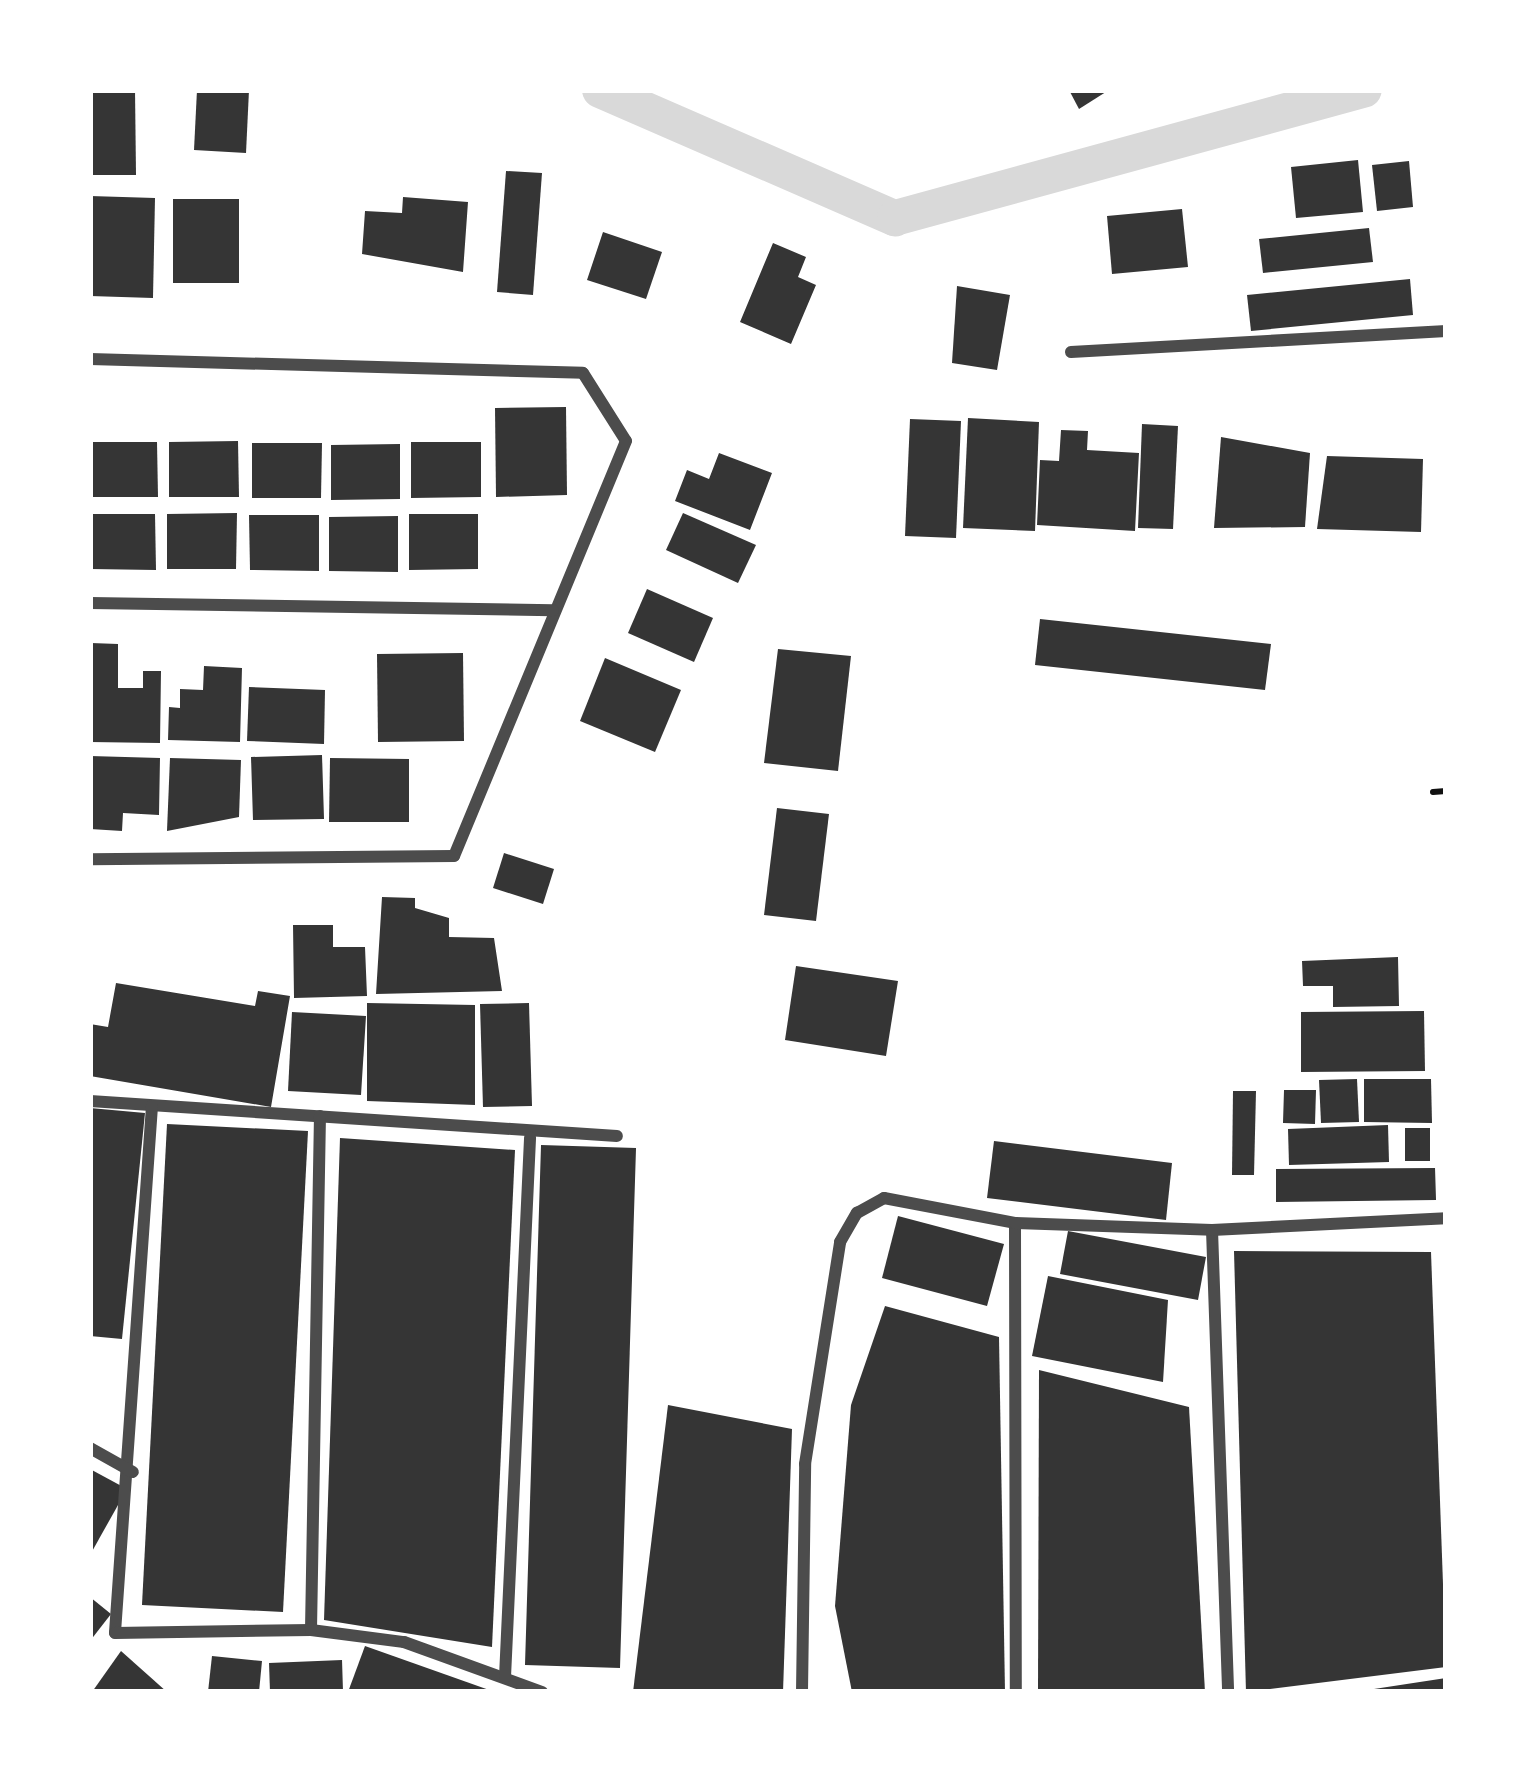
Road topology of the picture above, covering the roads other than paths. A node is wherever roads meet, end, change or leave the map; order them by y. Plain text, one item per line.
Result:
1 (1446, 331) edge
2 (1071, 352) dead end
3 (90, 359) edge
4 (90, 603) edge
5 (554, 610) junction
6 (90, 860) edge
7 (90, 1101) edge
8 (152, 1106) junction
9 (320, 1116) junction
10 (617, 1136) dead end
11 (530, 1138) junction
12 (1446, 1218) edge
13 (1015, 1223) junction
14 (1212, 1230) junction
15 (90, 1448) edge
16 (133, 1472) junction
17 (310, 1630) junction
18 (505, 1677) junction
19 (542, 1692) edge
20 (802, 1692) edge
21 (1016, 1692) edge
22 (1228, 1692) edge

1 - 2 street
3 - 5 street
4 - 5 street
5 - 6 street
7 - 8 street
8 - 9 street
8 - 16 street
9 - 11 street
9 - 17 street
10 - 11 street
11 - 18 street
12 - 14 street
13 - 14 street
13 - 20 street
13 - 21 street
14 - 22 street
15 - 16 street
16 - 17 street
17 - 18 street
18 - 19 street

